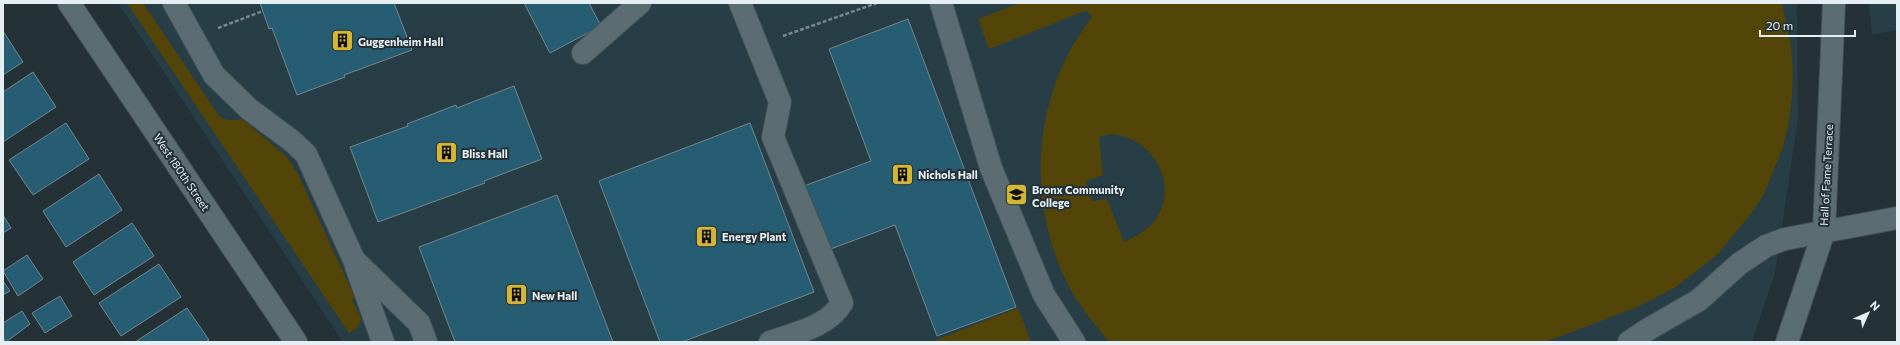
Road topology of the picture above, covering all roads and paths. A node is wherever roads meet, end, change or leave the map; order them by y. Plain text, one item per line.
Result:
1 (69, 3) edge
2 (174, 3) edge
3 (640, 3) edge
4 (740, 3) edge
5 (877, 3) edge
6 (941, 3) edge
7 (1834, 3) edge
8 (263, 11) dead end
9 (192, 38) junction
10 (779, 38) dead end
11 (583, 54) dead end
12 (1897, 218) edge
13 (1824, 231) junction
14 (354, 260) junction
15 (296, 342) edge
16 (383, 342) edge
17 (426, 342) edge
18 (770, 342) edge
19 (1074, 342) edge
20 (1629, 342) edge
21 (1787, 342) edge

1 - 15 street, West 180th Street
2 - 9 street
3 - 11 street
4 - 18 street
5 - 10 path
6 - 19 street
7 - 13 street, Hall of Fame Terrace
8 - 9 path
9 - 14 street
12 - 13 street
13 - 20 street
13 - 21 street, Hall of Fame Terrace
14 - 16 street
14 - 17 street

